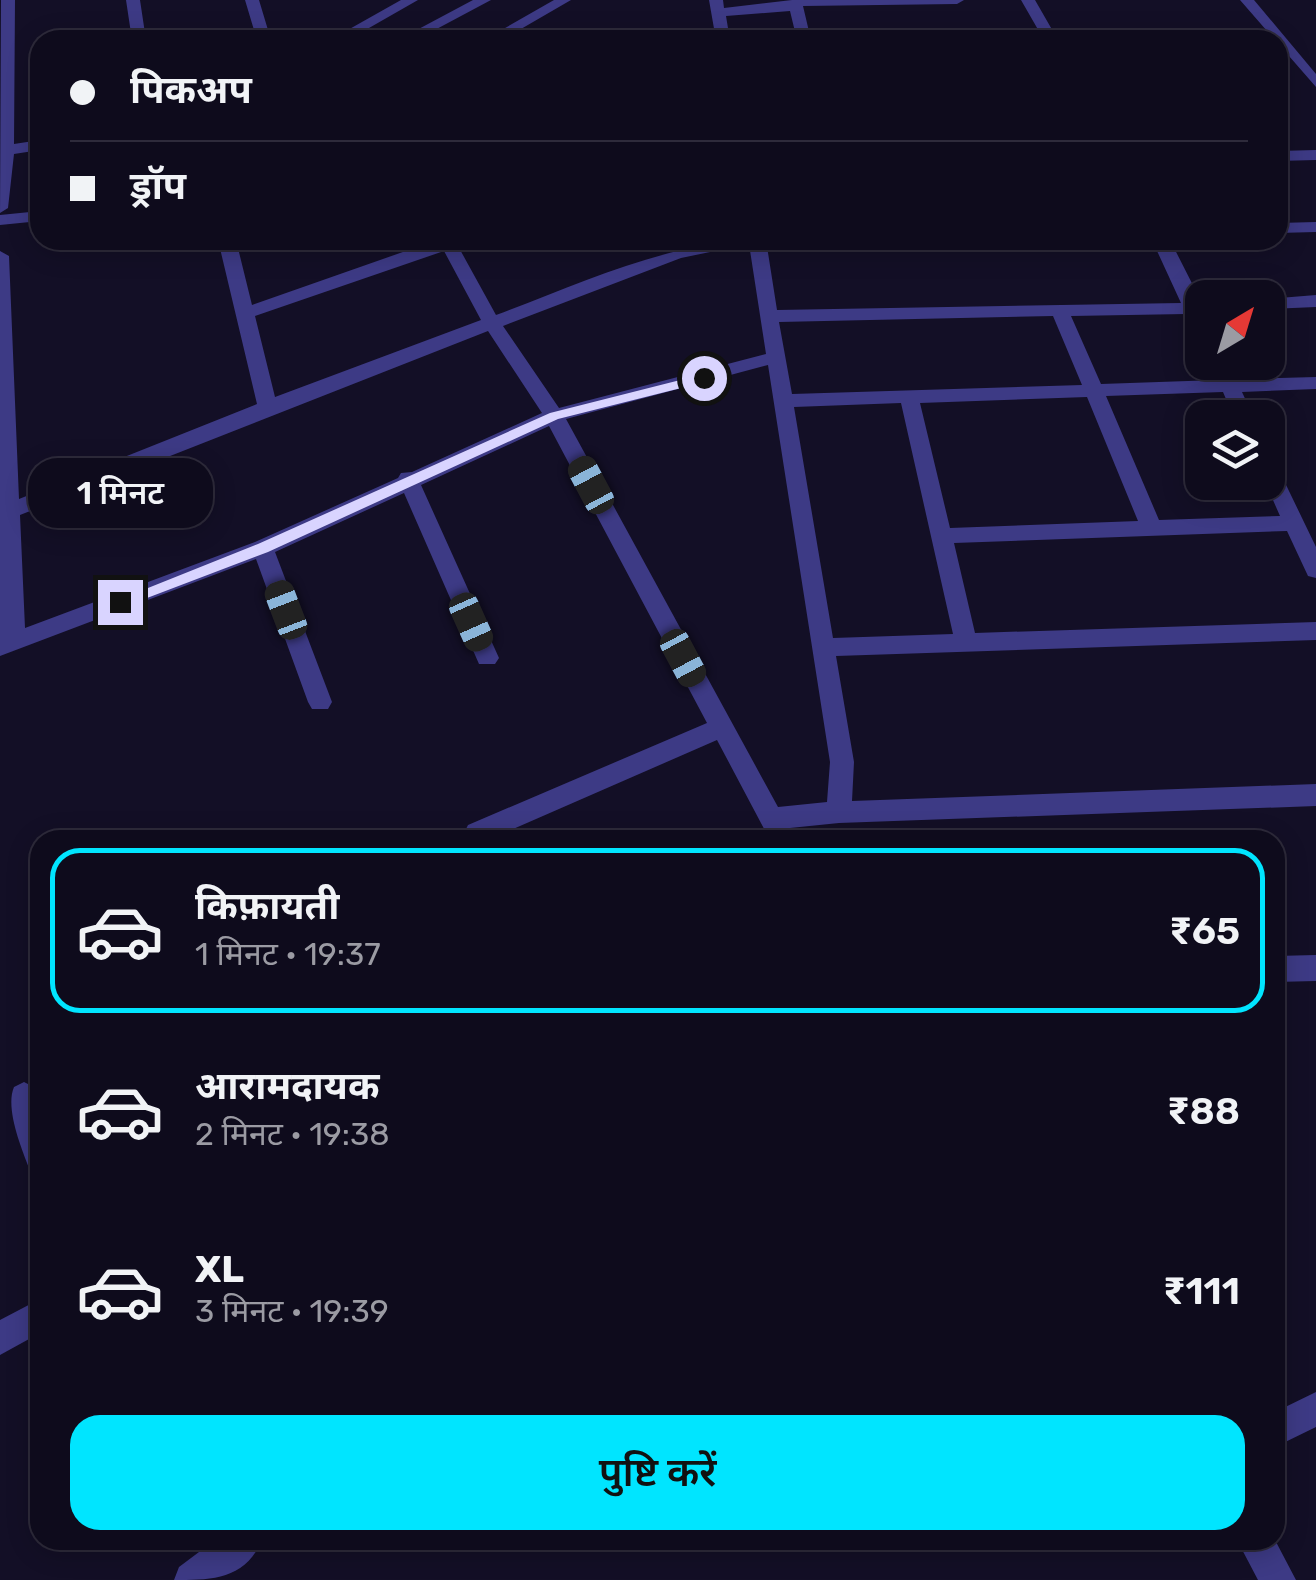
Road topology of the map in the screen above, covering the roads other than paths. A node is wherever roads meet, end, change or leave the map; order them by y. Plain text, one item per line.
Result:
1 (8, 0) edge
2 (134, 0) edge
3 (252, 0) edge
4 (411, 0) edge
5 (484, 0) edge
6 (564, 0) edge
7 (957, 0) edge
8 (1028, 0) edge
9 (1247, 0) edge
10 (798, 3) edge
11 (717, 6) edge
12 (452, 16) junction
13 (468, 22) dead end
14 (138, 30) edge
15 (261, 30) edge
16 (356, 30) edge
17 (425, 30) edge
18 (501, 30) edge
19 (802, 30) edge
20 (1044, 30) edge
21 (1274, 30) edge
22 (1288, 46) edge
23 (1316, 84) edge
24 (30, 147) edge
25 (3, 151) edge
26 (1316, 155) edge
27 (1288, 156) edge
28 (0, 208) edge
29 (30, 217) edge
30 (0, 220) edge
31 (1316, 227) edge
32 (1288, 228) edge
33 (229, 250) edge
34 (426, 250) edge
35 (456, 250) edge
36 (696, 250) edge
37 (759, 250) edge
38 (1166, 250) edge
39 (0, 256) edge
40 (1185, 284) edge
41 (1316, 301) edge
42 (1285, 303) edge
43 (1185, 308) edge
44 (1060, 311) junction
45 (244, 314) junction
46 (770, 316) junction
47 (493, 325) junction
48 (777, 357) junction
49 (1227, 380) edge
50 (1316, 383) edge
51 (1230, 386) junction
52 (1091, 388) junction
53 (909, 398) junction
54 (1236, 400) edge
55 (784, 401) junction
56 (268, 407) junction
57 (554, 416) junction
58 (408, 478) junction
59 (1283, 500) edge
60 (9, 512) junction
61 (1294, 523) junction
62 (1152, 528) junction
63 (941, 536) junction
64 (263, 548) junction
65 (1316, 570) edge
66 (1316, 632) edge
67 (966, 642) junction
68 (7, 645) edge
69 (823, 647) junction
70 (487, 658) dead end
71 (320, 702) dead end
72 (720, 728) junction
73 (1316, 796) edge
74 (839, 812) junction
75 (486, 830) edge
76 (777, 830) edge
77 (1316, 968) edge
78 (1285, 969) edge
79 (24, 1096) dead end
80 (30, 1119) edge
81 (30, 1321) edge
82 (0, 1340) edge
83 (1316, 1408) edge
84 (1285, 1425) edge
85 (231, 1550) edge
86 (1260, 1550) edge
87 (192, 1580) edge
88 (1278, 1580) edge

1 - 25 street
2 - 14 street
3 - 15 street
4 - 16 street
5 - 12 street
6 - 18 street
7 - 10 street
8 - 20 street
9 - 21 street
10 - 11 street
10 - 19 street
12 - 13 street
12 - 17 street
22 - 23 street
24 - 25 street
25 - 28 street
26 - 27 street
29 - 30 street
31 - 32 street
33 - 45 street
34 - 45 street
35 - 47 street
36 - 47 street
37 - 46 street
38 - 40 street
39 - 60 street
41 - 42 street
43 - 44 street
44 - 46 street
44 - 52 street
45 - 56 street
46 - 48 street
47 - 56 street
47 - 57 street
48 - 55 street
48 - 57 street
49 - 51 street
50 - 51 street
51 - 52 street
51 - 54 street
52 - 53 street
52 - 62 street
53 - 55 street
53 - 63 street
55 - 69 street
56 - 60 street
57 - 58 street
57 - 72 street
58 - 64 street
58 - 70 street
59 - 61 street
60 - 68 street
61 - 62 street
61 - 65 street
62 - 63 street
63 - 67 street
64 - 68 street
64 - 71 street
66 - 67 street
67 - 69 street
69 - 74 street
72 - 75 street
72 - 76 street
73 - 74 street
74 - 76 street
77 - 78 street
79 - 80 street
81 - 82 street
83 - 84 street
85 - 87 street
86 - 88 street

